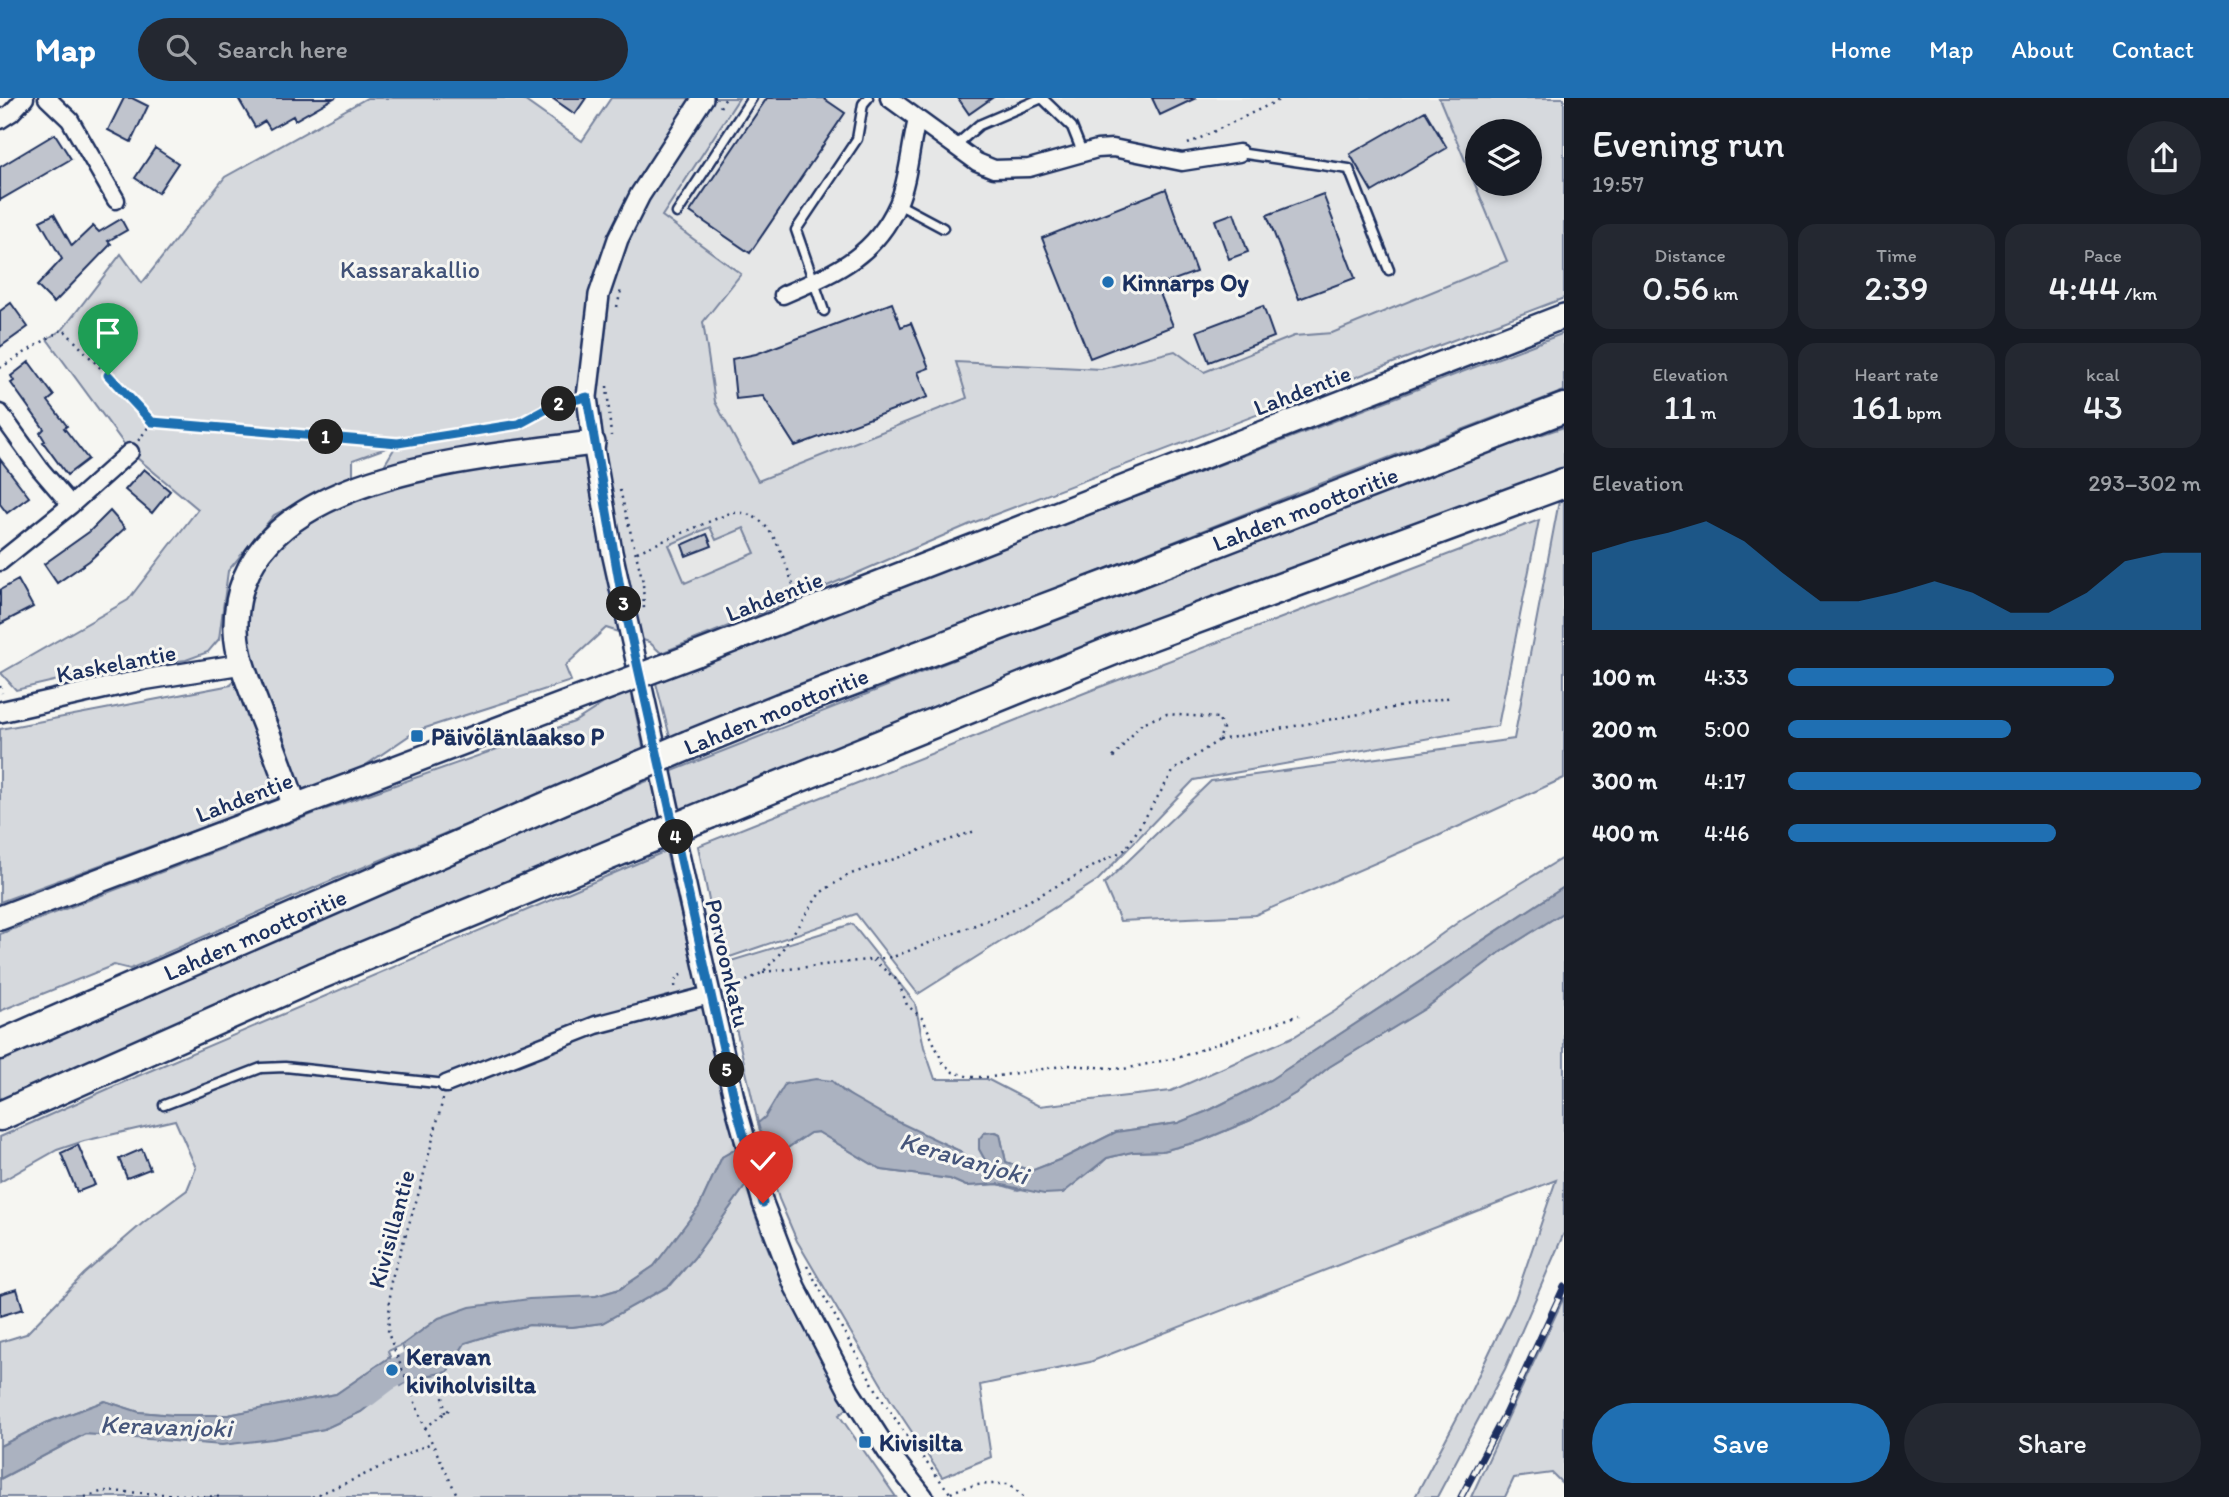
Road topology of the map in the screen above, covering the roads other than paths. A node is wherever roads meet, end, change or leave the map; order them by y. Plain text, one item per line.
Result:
1 (25, 98) edge
2 (47, 98) edge
3 (752, 98) edge
4 (855, 98) edge
5 (890, 98) edge
6 (865, 101) edge
7 (711, 103) edge
8 (0, 120) edge
9 (916, 120) junction
10 (954, 146) junction
11 (1082, 152) junction
12 (1239, 153) joint
13 (116, 200) dead end
14 (898, 204) junction
15 (677, 213) dead end
16 (943, 228) dead end
17 (1389, 270) dead end
18 (813, 281) junction
19 (783, 295) dead end
20 (824, 311) dead end
21 (1564, 316) edge
22 (1564, 408) edge
23 (0, 413) edge
24 (603, 444) junction
25 (130, 452) road end
26 (1564, 482) edge
27 (71, 505) junction
28 (0, 562) edge
29 (242, 664) junction
30 (0, 712) edge
31 (295, 806) junction
32 (0, 918) edge
33 (710, 995) junction
34 (0, 1045) edge
35 (446, 1084) joint
36 (164, 1105) dead end
37 (0, 1116) edge
38 (923, 1497) edge

1 - 8 street
2 - 13 street
3 - 15 lane
4 - 6 lane
5 - 9 street
6 - 18 lane
7 - 24 street, Porvoonkatu
9 - 10 street
9 - 14 street
10 - 11 street
10 - 11 lane
11 - 12 street
12 - 17 lane
14 - 16 lane
14 - 18 street
18 - 19 street
18 - 20 lane
21 - 31 main road, Lahdentie, bridge
22 - 34 highway, Lahden moottoritie, bridge
23 - 27 street
24 - 29 main road
24 - 33 street, Porvoonkatu
25 - 27 street
26 - 37 highway, bridge
27 - 28 street
29 - 30 street, Kaskelantie
29 - 31 main road
31 - 32 main road, Lahdentie
33 - 35 street
33 - 38 street, Porvoonkatu
35 - 36 lane

